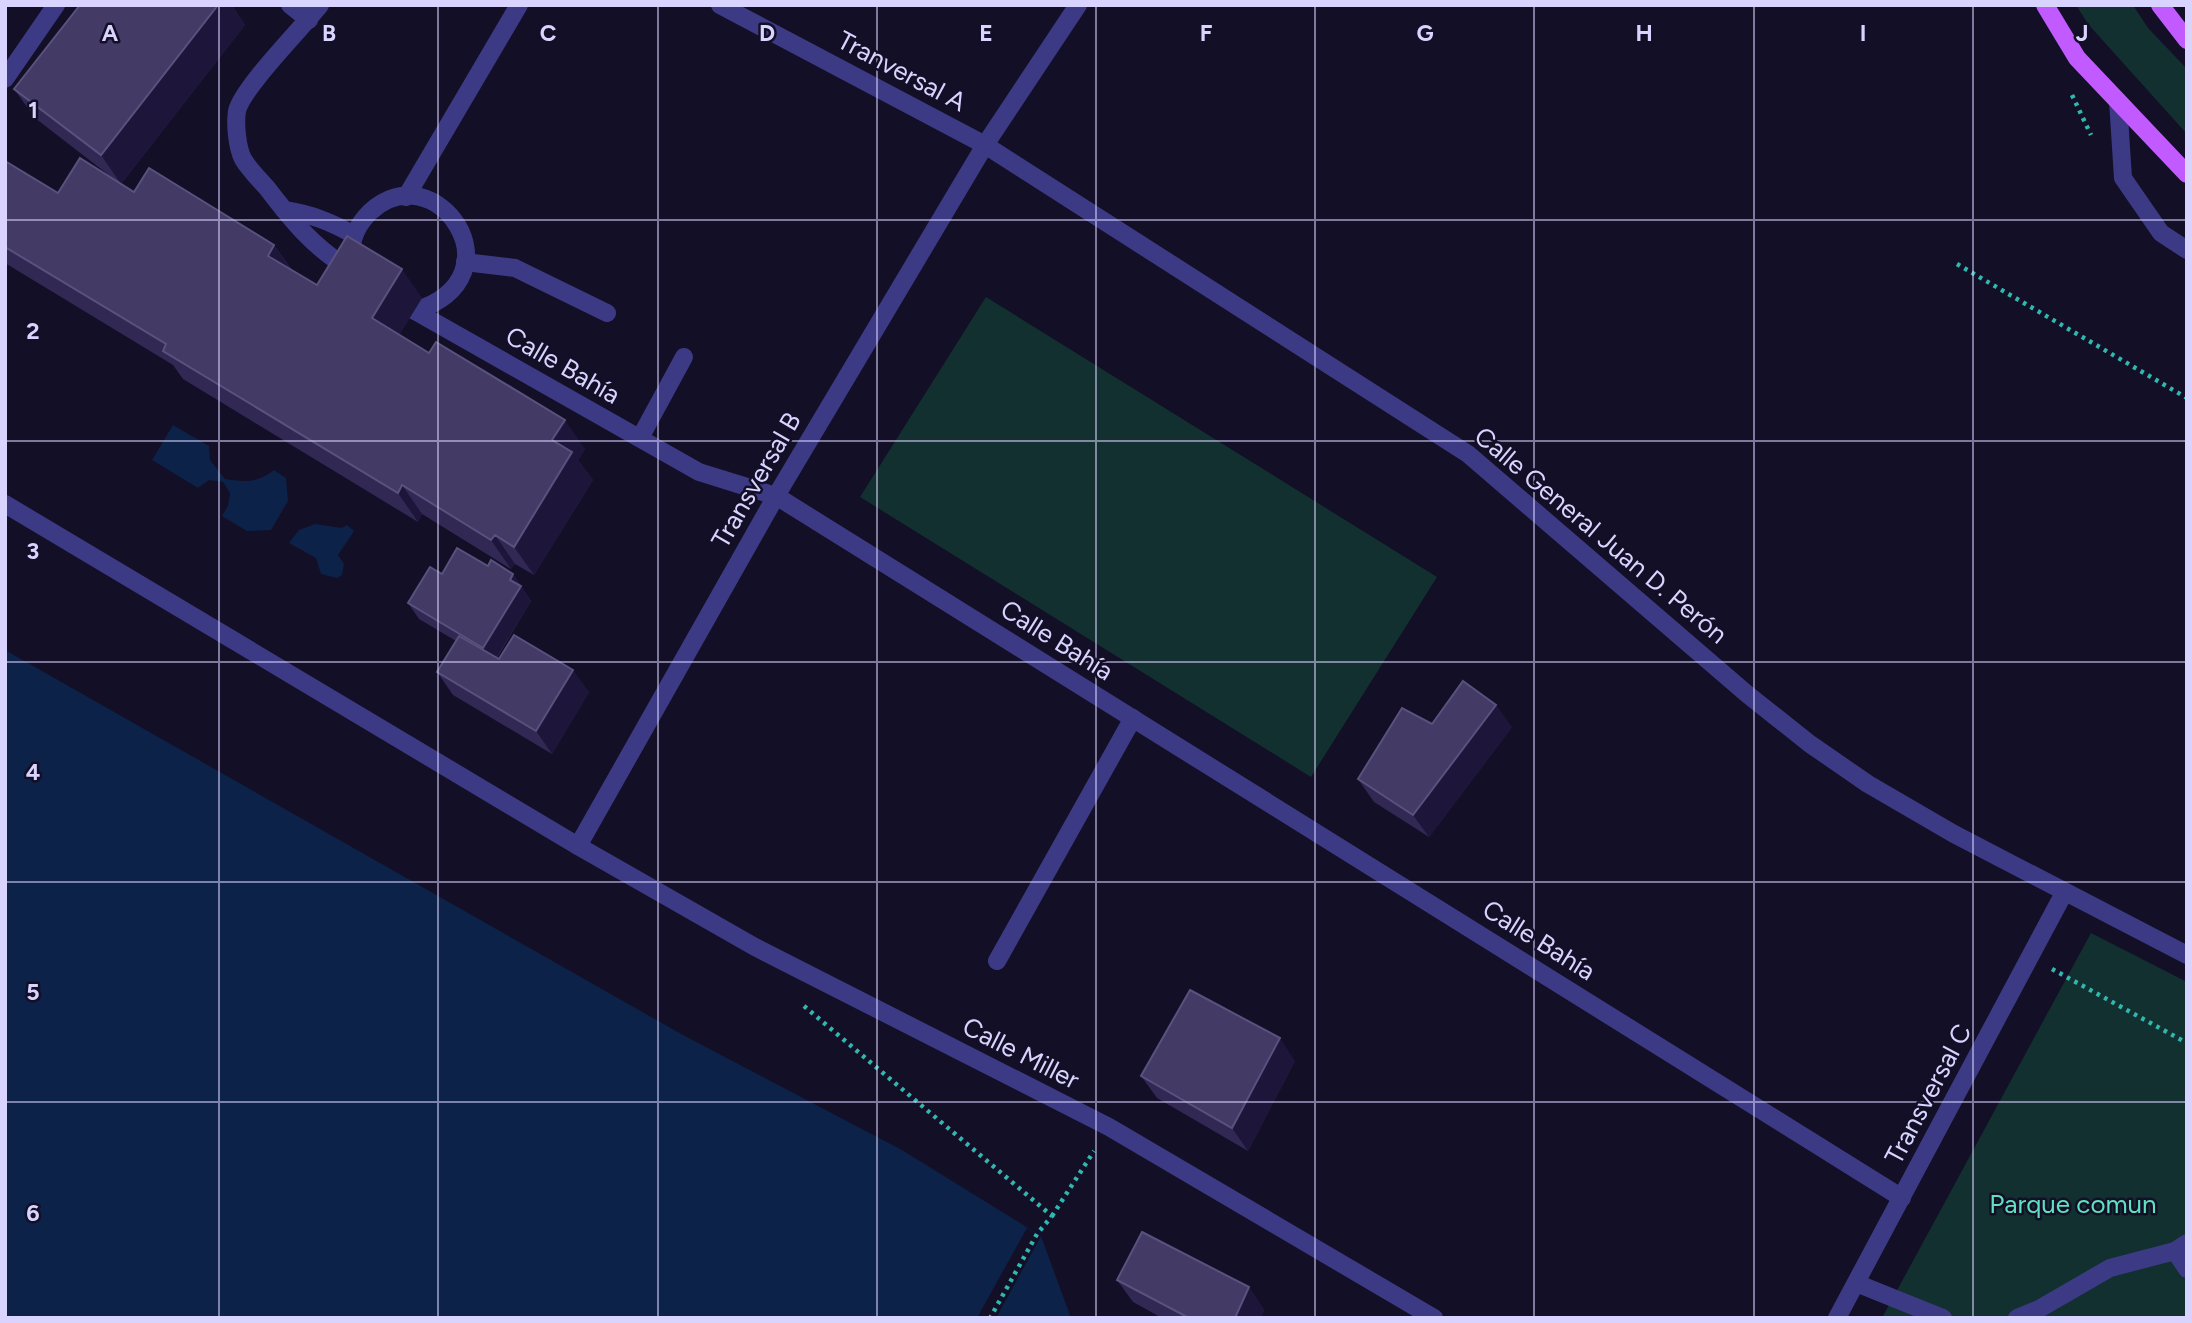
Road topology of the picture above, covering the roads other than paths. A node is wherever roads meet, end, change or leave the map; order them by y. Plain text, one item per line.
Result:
1 (56, 5) edge
2 (290, 5) edge
3 (320, 5) edge
4 (519, 5) edge
5 (720, 5) edge
6 (1078, 5) edge
7 (2045, 5) edge
8 (2160, 5) edge
9 (309, 20) junction
10 (2187, 40) edge
11 (5, 79) edge
12 (2118, 101) junction
13 (985, 145) junction
14 (2187, 174) edge
15 (405, 197) junction
16 (284, 210) junction
17 (354, 235) junction
18 (2187, 250) edge
19 (465, 262) junction
20 (607, 313) dead end
21 (684, 357) dead end
22 (640, 438) junction
23 (776, 496) junction
24 (5, 504) edge
25 (1133, 718) junction
26 (578, 846) junction
27 (2064, 893) junction
28 (2187, 955) edge
29 (997, 961) dead end
30 (1902, 1198) junction
31 (2181, 1247) edge
32 (2187, 1269) edge
33 (1856, 1283) junction
34 (1434, 1318) edge
35 (1837, 1318) edge
36 (1943, 1318) edge
37 (2017, 1318) edge

1 - 11 street
2 - 9 street
3 - 9 street
4 - 15 street
5 - 13 street, Tranversal A
6 - 13 street, Transversal B
7 - 12 main road
8 - 10 main road
9 - 16 street
12 - 14 main road
12 - 18 street
13 - 23 street, Transversal B
13 - 27 street, Calle General Juan D. Perón
15 - 17 street
15 - 19 street
16 - 17 street
16 - 17 street
19 - 20 street
19 - 22 street, Calle Bahía
21 - 22 street
22 - 23 street, Calle Bahía
23 - 25 street, Calle Bahía
23 - 26 street, Transversal B
24 - 26 street, Calle Miller
25 - 29 street
25 - 30 street, Calle Bahía
26 - 34 street, Calle Miller
27 - 28 street, Calle General Juan D. Perón
27 - 30 street, Transversal C
30 - 33 street, Transversal C
31 - 32 street
31 - 37 street
33 - 35 street, Transversal C
33 - 36 street

